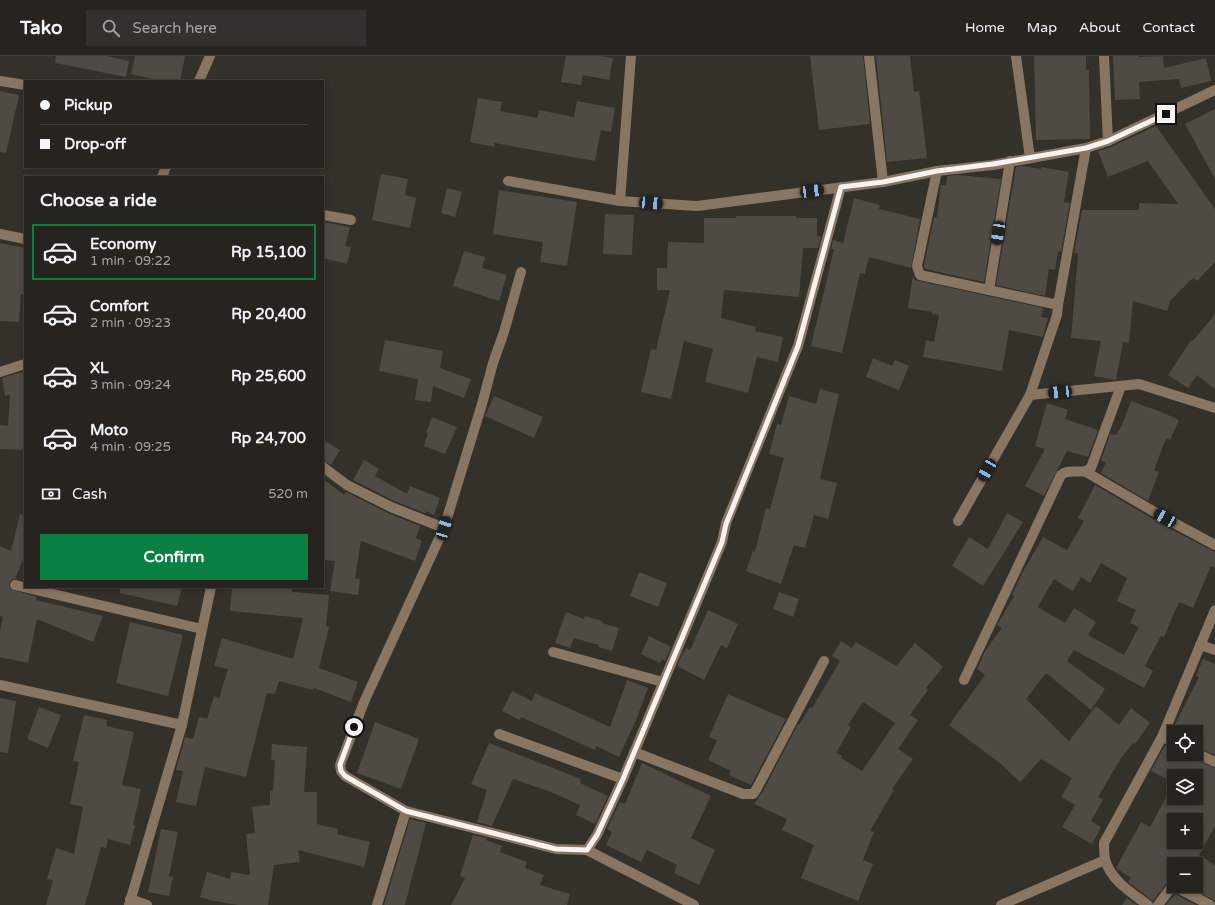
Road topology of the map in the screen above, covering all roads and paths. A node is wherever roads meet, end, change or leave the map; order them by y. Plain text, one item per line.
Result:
1 (210, 56) edge
2 (631, 56) edge
3 (869, 56) edge
4 (1016, 56) edge
5 (1104, 56) edge
6 (200, 80) edge
7 (0, 81) edge
8 (24, 85) edge
9 (1215, 90) edge
10 (1108, 141) junction
11 (1086, 148) junction
12 (1030, 158) junction
13 (1010, 161) junction
14 (937, 171) junction
15 (508, 181) dead end
16 (883, 182) junction
17 (841, 187) junction
18 (620, 201) junction
19 (324, 215) edge
20 (351, 220) dead end
21 (0, 234) edge
22 (24, 239) edge
23 (521, 272) dead end
24 (989, 290) junction
25 (1058, 305) junction
26 (24, 364) edge
27 (0, 372) edge
28 (1121, 386) junction
29 (1030, 394) junction
30 (1215, 408) edge
31 (324, 468) edge
32 (1086, 472) junction
33 (958, 521) dead end
34 (444, 528) junction
35 (1215, 545) edge
36 (16, 585) dead end
37 (24, 587) edge
38 (29, 588) edge
39 (211, 588) edge
40 (1215, 610) edge
41 (202, 629) junction
42 (1200, 645) junction
43 (1215, 650) edge
44 (553, 652) dead end
45 (824, 661) dead end
46 (964, 680) dead end
47 (663, 682) junction
48 (0, 685) edge
49 (182, 725) junction
50 (499, 734) dead end
51 (1162, 737) junction
52 (1167, 739) edge
53 (634, 752) junction
54 (1203, 756) edge
55 (1215, 762) edge
56 (623, 779) junction
57 (406, 811) junction
58 (587, 850) junction
59 (1105, 860) junction
60 (130, 902) edge
61 (147, 905) edge
62 (377, 905) edge
63 (694, 905) edge
64 (1001, 905) edge
65 (1148, 905) edge
66 (1158, 905) edge
67 (1210, 905) edge

1 - 6 street
2 - 18 street
3 - 16 street
4 - 12 street
5 - 10 street
7 - 8 street
9 - 10 street
10 - 11 street
11 - 12 street
11 - 25 street
12 - 13 street
13 - 14 street
13 - 24 street
14 - 16 street
14 - 24 street
15 - 18 street
16 - 17 street
17 - 18 street
17 - 47 street
19 - 20 street
21 - 22 street
23 - 34 street
24 - 25 street
25 - 29 street
26 - 27 street
28 - 29 street
28 - 30 street
28 - 32 street
29 - 33 street
31 - 34 street
32 - 35 street
32 - 46 street
34 - 57 street
36 - 37 street
38 - 41 street
39 - 41 street
40 - 42 street
41 - 49 street
42 - 43 street
42 - 51 street
44 - 47 street
45 - 53 street
47 - 53 street
48 - 49 street
49 - 60 street
50 - 56 street
51 - 52 street
51 - 59 street
53 - 56 street
54 - 55 street
56 - 58 street
57 - 58 street
57 - 62 street
58 - 63 street
59 - 64 street
59 - 65 street
60 - 61 street
66 - 67 street

